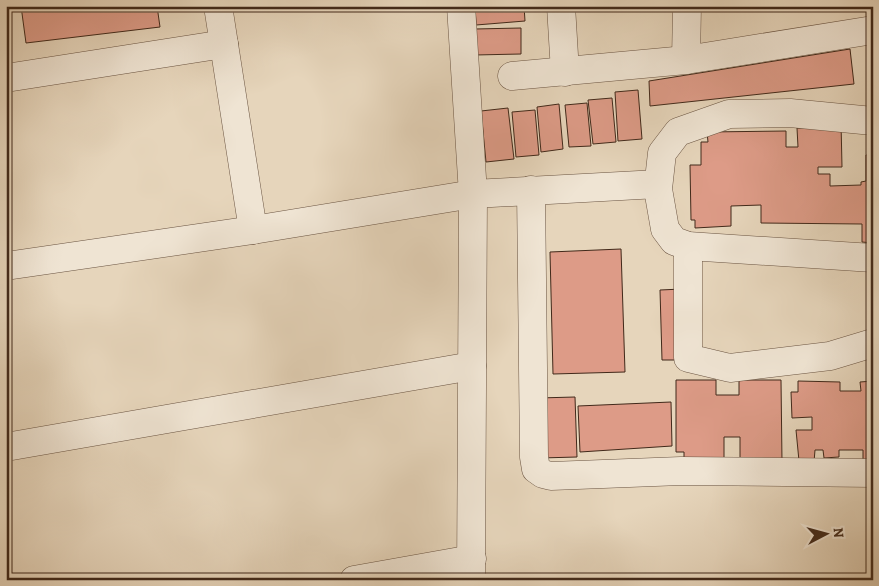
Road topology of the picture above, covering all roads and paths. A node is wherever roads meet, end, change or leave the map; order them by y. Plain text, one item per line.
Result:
1 (218, 6) edge
2 (461, 6) edge
3 (561, 6) edge
4 (687, 6) edge
5 (873, 30) edge
6 (224, 44) junction
7 (686, 60) junction
8 (565, 72) junction
9 (512, 76) dead end
10 (6, 78) edge
11 (873, 121) edge
12 (658, 184) junction
13 (530, 190) junction
14 (473, 194) junction
15 (253, 230) junction
16 (688, 246) junction
17 (873, 258) edge
18 (6, 266) edge
19 (873, 343) edge
20 (472, 366) junction
21 (6, 447) edge
22 (873, 473) edge
23 (472, 570) edge
24 (354, 580) edge

1 - 6 street
2 - 14 street
3 - 8 street
4 - 7 street
5 - 7 street
6 - 10 street
6 - 15 street
7 - 8 street
8 - 9 street
11 - 12 street
12 - 13 street
12 - 16 street
13 - 14 street
13 - 22 street
14 - 15 street
14 - 20 street
15 - 18 street
16 - 17 street
16 - 19 street
20 - 21 street
20 - 23 street
23 - 24 street

